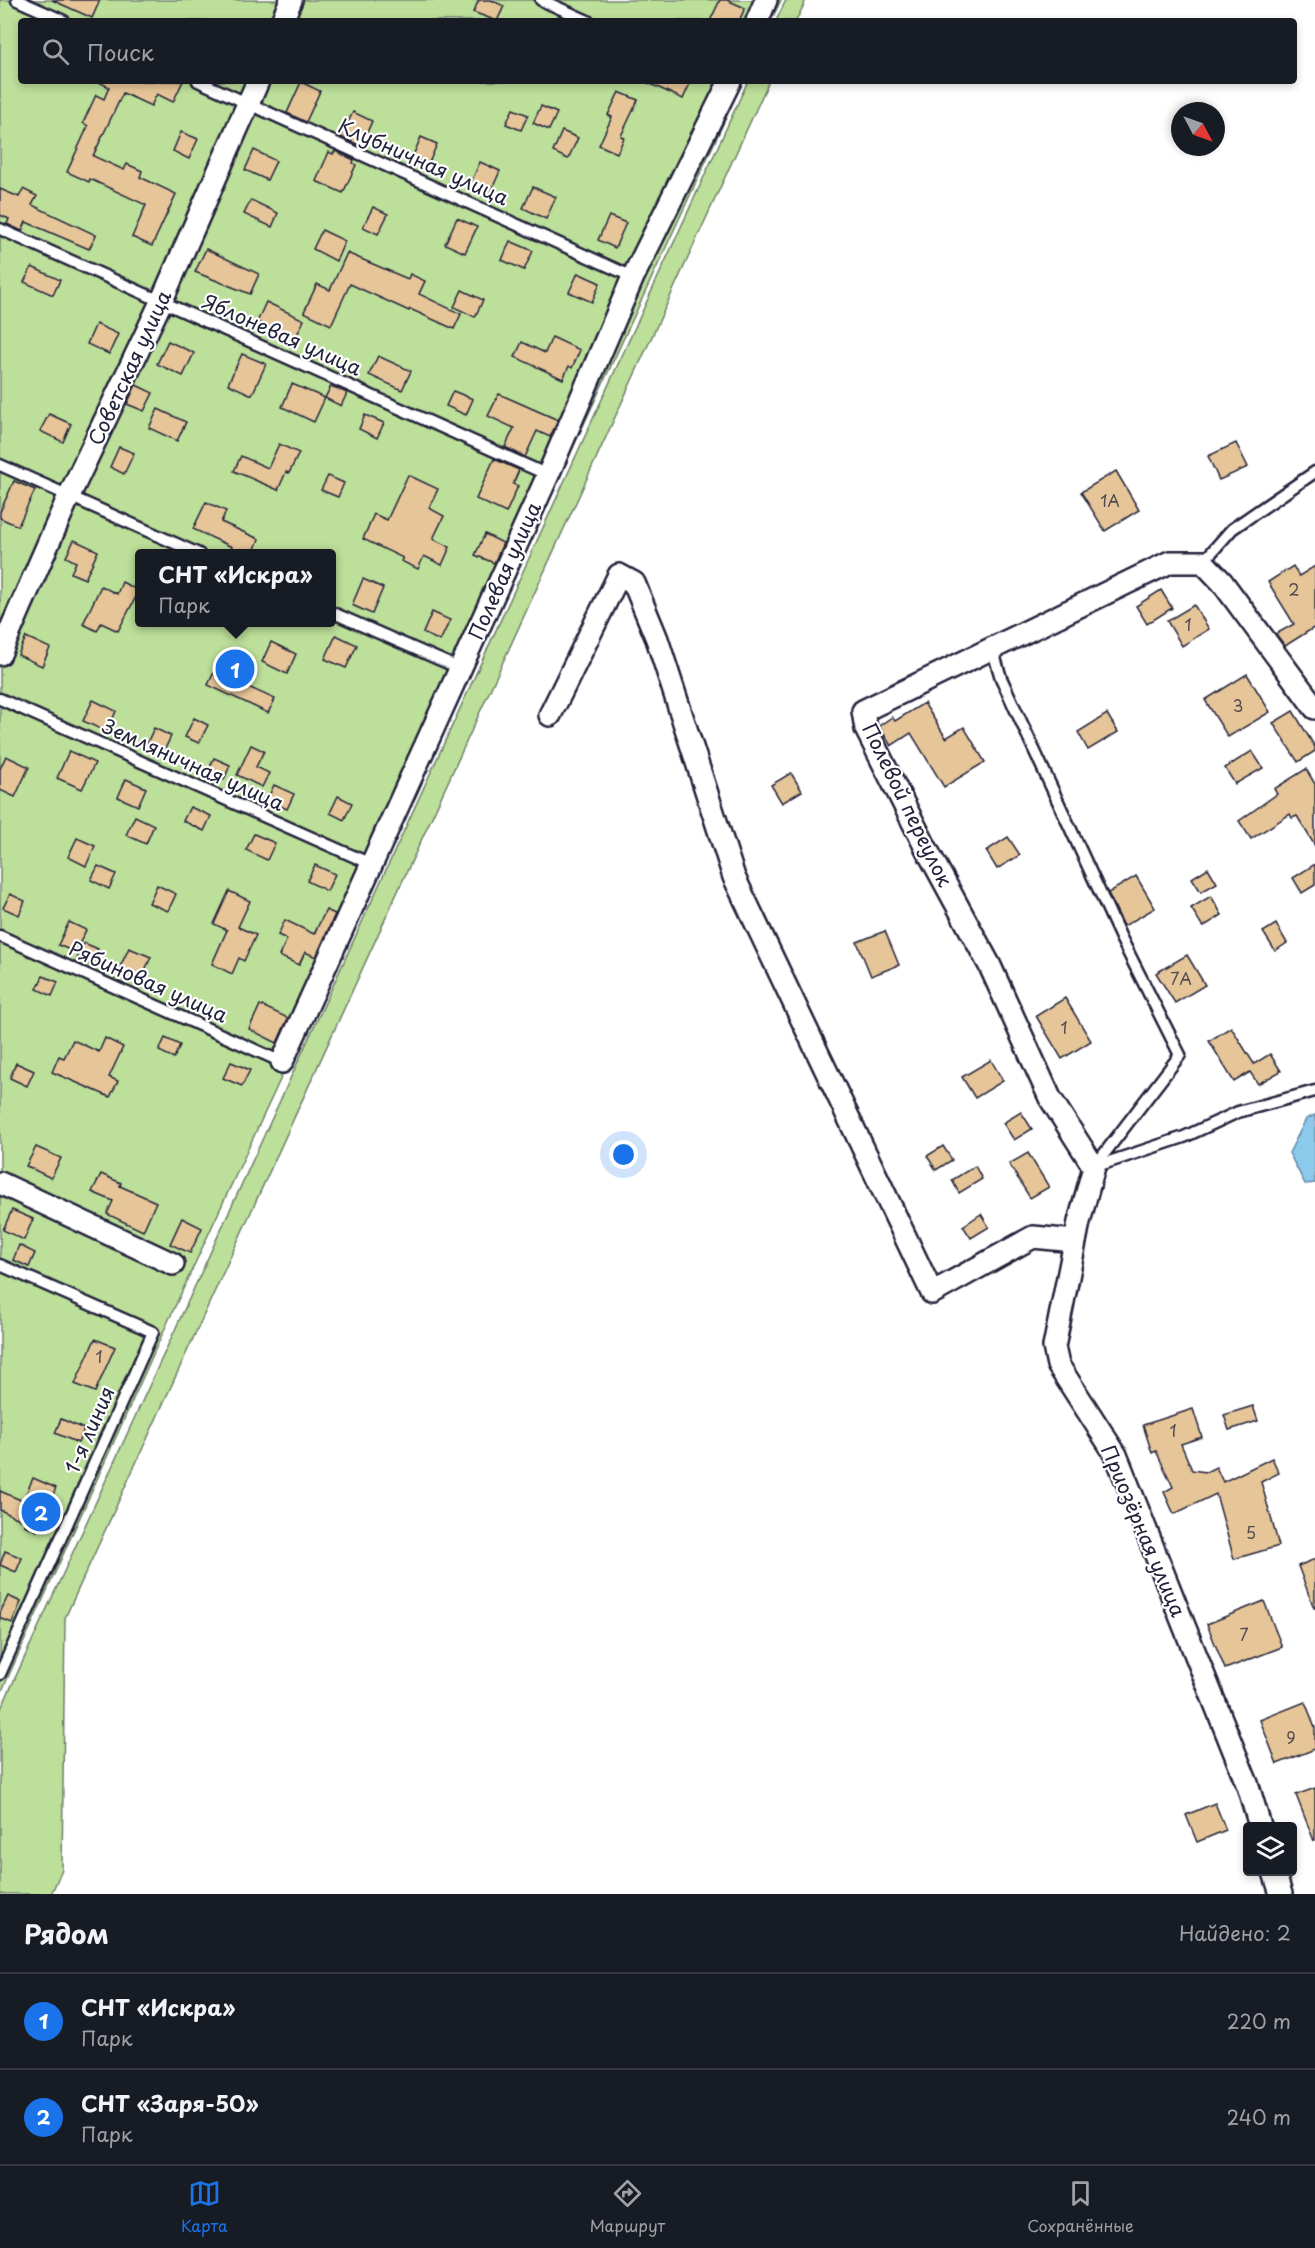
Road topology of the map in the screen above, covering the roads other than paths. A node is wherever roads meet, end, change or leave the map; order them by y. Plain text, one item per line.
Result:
1 (17, 0) edge
2 (291, 0) edge
3 (541, 0) edge
4 (766, 0) edge
5 (57, 18) edge
6 (283, 18) edge
7 (581, 18) edge
8 (757, 18) edge
9 (205, 84) edge
10 (257, 84) edge
11 (725, 84) edge
12 (249, 104) junction
13 (0, 229) edge
14 (633, 277) junction
15 (162, 300) junction
16 (0, 465) edge
17 (1315, 472) edge
18 (548, 475) junction
19 (69, 496) junction
20 (188, 549) edge
21 (1203, 562) junction
22 (336, 614) edge
23 (992, 648) junction
24 (0, 654) edge
25 (460, 669) junction
26 (0, 699) edge
27 (1315, 708) edge
28 (550, 714) dead end
29 (371, 864) junction
30 (0, 936) edge
31 (282, 1062) joint
32 (1315, 1091) edge
33 (1094, 1167) junction
34 (0, 1183) edge
35 (1075, 1241) junction
36 (173, 1264) dead end
37 (0, 1265) edge
38 (0, 1674) edge
39 (1259, 1822) edge
40 (1275, 1876) edge
41 (1281, 1894) edge

1 - 5 lane
2 - 6 street
3 - 7 lane
4 - 8 street
9 - 12 lane, Клубничная улица
10 - 12 street, Советская улица
11 - 14 street, Полевая улица
12 - 14 lane, Клубничная улица
12 - 15 street, Советская улица
13 - 15 lane, Яблоневая улица
14 - 18 street, Полевая улица
15 - 18 lane, Яблоневая улица
15 - 19 street, Советская улица
16 - 19 lane
17 - 21 lane
18 - 25 street, Полевая улица
19 - 20 lane
19 - 24 street, Советская улица
21 - 23 street, Полевой переулок
21 - 27 street
22 - 25 lane
23 - 33 lane
23 - 33 street, Полевой переулок
25 - 29 street, Полевая улица
26 - 29 lane, Земляничная улица
28 - 35 street
29 - 31 street, Полевая улица
30 - 31 lane, Рябиновая улица
32 - 33 lane
33 - 35 street, Приозёрная улица
34 - 36 street
35 - 39 street, Приозёрная улица
37 - 38 lane, 1-я линия
40 - 41 street

